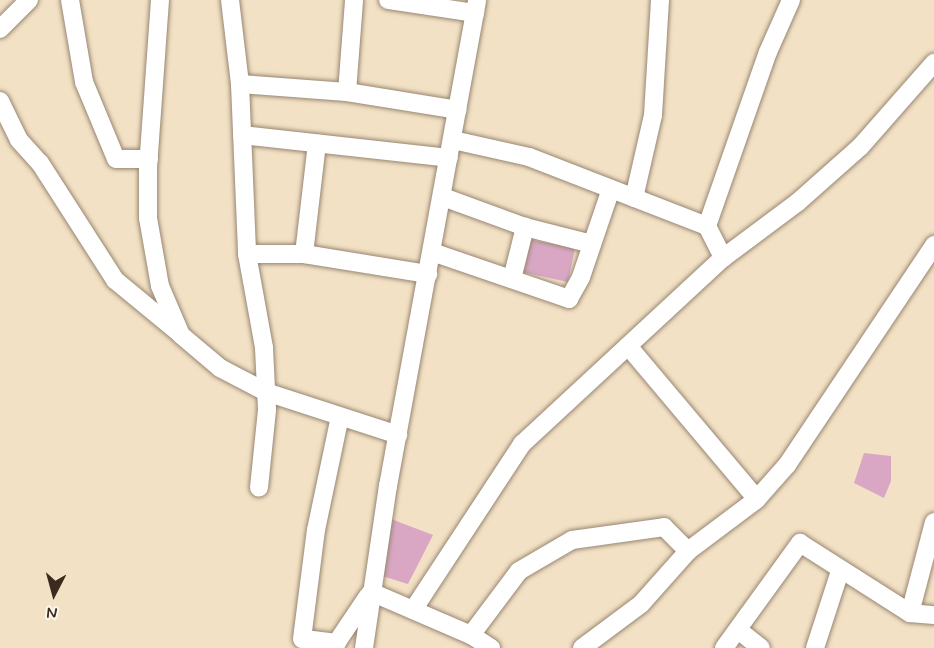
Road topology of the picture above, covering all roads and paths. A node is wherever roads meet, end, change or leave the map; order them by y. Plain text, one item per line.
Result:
1 (70, 0) edge
2 (160, 0) edge
3 (230, 0) edge
4 (354, 0) edge
5 (388, 0) edge
6 (660, 0) edge
7 (791, 0) edge
8 (21, 4) edge
9 (476, 6) edge
10 (0, 29) edge
11 (934, 63) edge
12 (240, 84) junction
13 (347, 92) junction
14 (0, 100) edge
15 (458, 110) junction
16 (242, 135) junction
17 (317, 144) junction
18 (451, 149) junction
19 (149, 159) junction
20 (611, 189) junction
21 (442, 196) junction
22 (634, 198) junction
23 (707, 226) junction
24 (525, 227) junction
25 (592, 244) junction
26 (934, 245) edge
27 (432, 252) junction
28 (247, 254) junction
29 (304, 254) junction
30 (723, 258) junction
31 (428, 274) junction
32 (512, 279) junction
33 (181, 336) junction
34 (628, 346) junction
35 (266, 392) junction
36 (340, 416) junction
37 (398, 435) junction
38 (260, 488) dead end
39 (757, 499) junction
40 (934, 522) edge
41 (688, 551) junction
42 (840, 571) junction
43 (371, 592) junction
44 (413, 610) junction
45 (910, 613) junction
46 (934, 615) edge
47 (738, 630) junction
48 (471, 635) junction
49 (335, 645) edge
50 (364, 648) edge
51 (491, 648) edge
52 (582, 648) edge
53 (724, 648) edge
54 (761, 648) edge
55 (815, 648) edge

1 - 19 street
2 - 19 street
3 - 12 street
4 - 13 street
5 - 9 street
6 - 22 street
7 - 23 street
8 - 10 street
9 - 15 street
11 - 30 street
12 - 13 street
12 - 16 street
13 - 15 street
14 - 33 street
15 - 18 street
16 - 17 street
16 - 28 street
17 - 18 street
17 - 29 street
18 - 20 street
18 - 21 street
19 - 33 street
20 - 22 street
20 - 25 street
21 - 24 street
21 - 27 street
22 - 23 street
23 - 30 street
24 - 25 street
24 - 32 street
25 - 32 street
26 - 39 street
27 - 31 street
27 - 32 street
28 - 29 street
28 - 35 street
29 - 31 street
30 - 34 street
31 - 37 street
33 - 35 street
34 - 39 street
34 - 44 street
35 - 36 street
35 - 38 street
36 - 37 street
36 - 49 street
37 - 43 street
39 - 41 street
40 - 45 street
41 - 48 street
41 - 52 street
42 - 45 street
42 - 47 street
42 - 55 street
43 - 44 street
43 - 49 street
43 - 50 street
44 - 48 street
45 - 46 street
47 - 53 street
47 - 54 street
48 - 51 street

